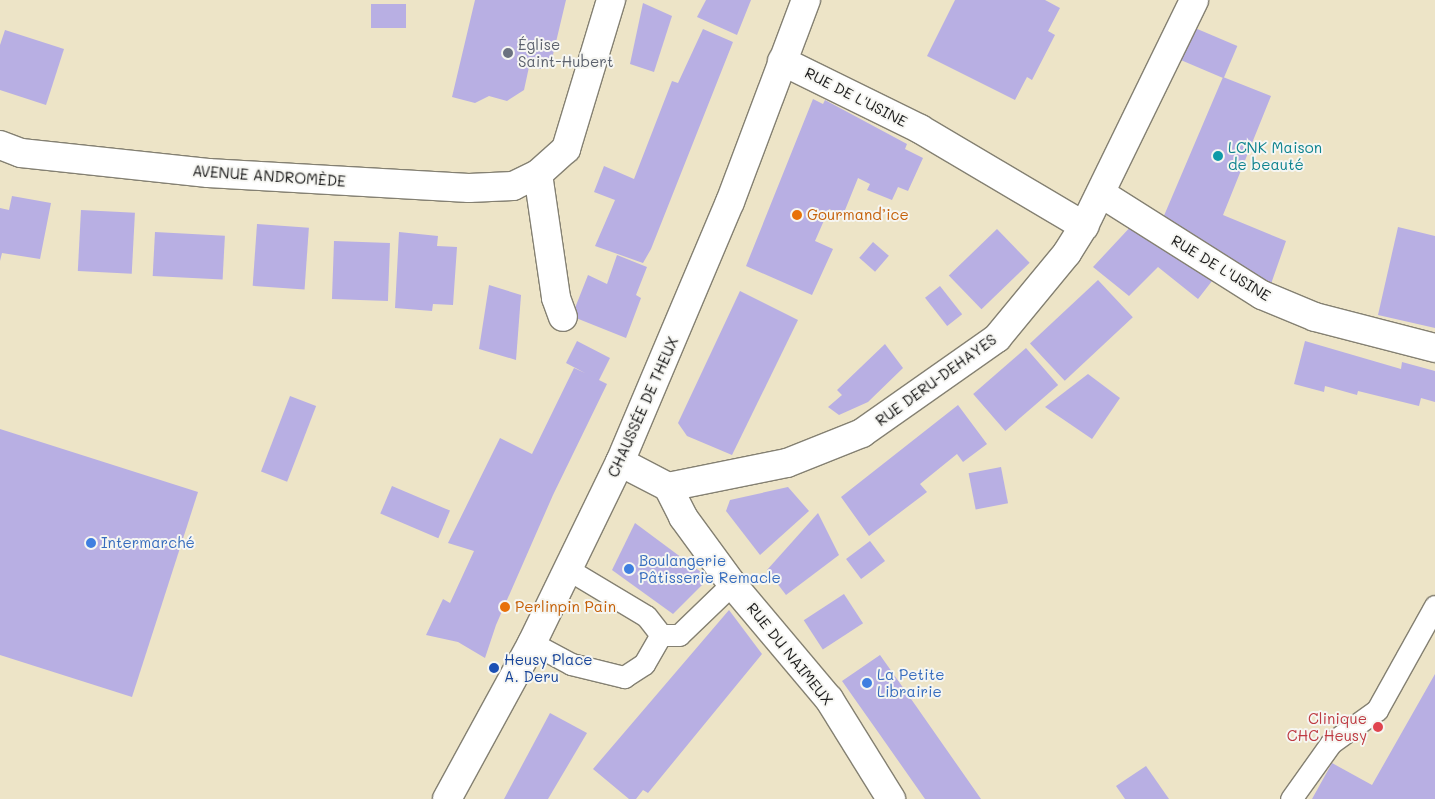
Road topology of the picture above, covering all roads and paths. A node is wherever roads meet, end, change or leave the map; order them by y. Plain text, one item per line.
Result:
1 (611, 0) edge
2 (806, 0) edge
3 (1194, 0) edge
4 (782, 61) junction
5 (0, 145) edge
6 (538, 174) junction
7 (1102, 194) junction
8 (1084, 226) junction
9 (562, 317) dead end
10 (1435, 348) edge
11 (620, 462) junction
12 (668, 487) junction
13 (569, 570) junction
14 (732, 584) junction
15 (1435, 606) edge
16 (661, 635) junction
17 (532, 643) junction
18 (447, 799) edge
19 (891, 799) edge
20 (1291, 799) edge

1 - 6 street, AVENUE ANDROMÈDE
2 - 4 street, CHAUSSÉE DE THEUX
3 - 7 street, RUE DERU-DEHAYES
4 - 8 street, RUE DE L'USINE
4 - 11 street, CHAUSSÉE DE THEUX
5 - 6 street, AVENUE ANDROMÈDE
6 - 9 street
7 - 8 street, RUE DERU-DEHAYES
7 - 10 street, RUE DE L'USINE
8 - 12 street, RUE DERU-DEHAYES
11 - 12 street
11 - 13 street, CHAUSSÉE DE THEUX
12 - 14 street, RUE DU NAIMEUX
13 - 16 lane
13 - 17 street, CHAUSSÉE DE THEUX
14 - 16 lane
14 - 19 street, RUE DU NAIMEUX
15 - 20 lane
16 - 17 lane
17 - 18 street, CHAUSSÉE DE THEUX

